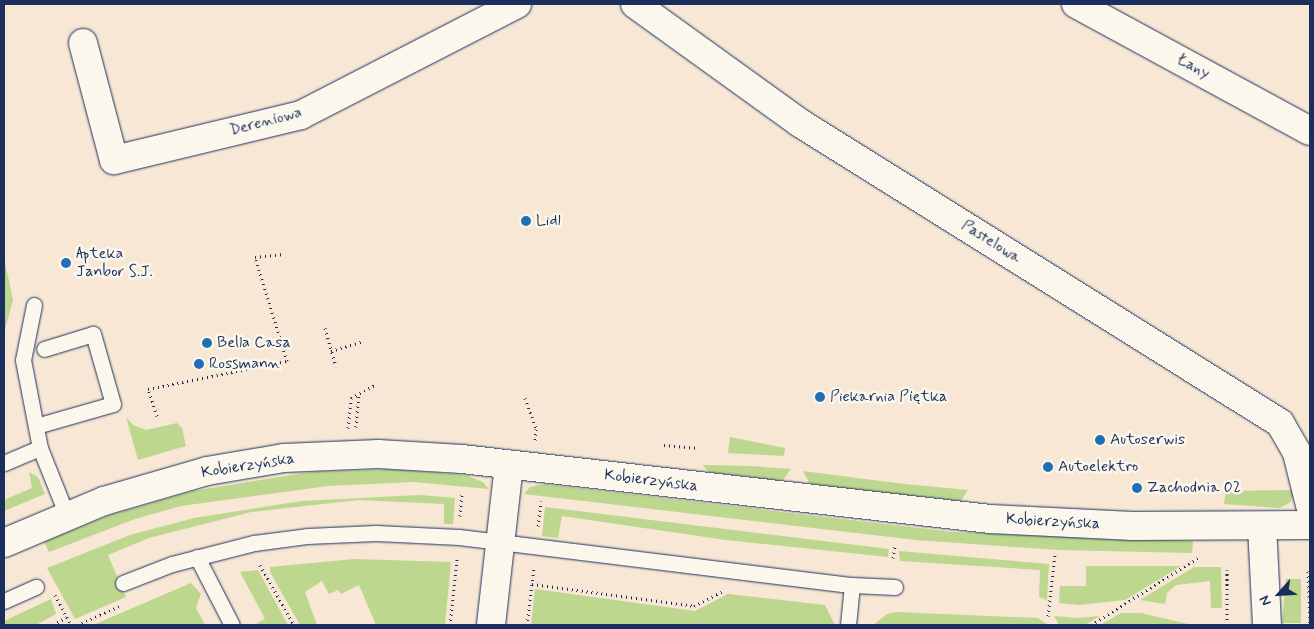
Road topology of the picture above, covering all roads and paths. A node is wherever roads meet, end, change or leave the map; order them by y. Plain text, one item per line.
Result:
1 (517, 4) edge
2 (635, 4) edge
3 (1076, 4) edge
4 (83, 43) dead end
5 (1310, 131) edge
6 (282, 254) dead end
7 (34, 305) dead end
8 (325, 328) dead end
9 (364, 341) dead end
10 (44, 349) dead end
11 (332, 351) junction
12 (336, 366) dead end
13 (376, 384) dead end
14 (358, 395) junction
15 (525, 398) dead end
16 (157, 416) dead end
17 (356, 421) dead end
18 (36, 426) junction
19 (536, 429) dead end
20 (348, 433) dead end
21 (664, 444) dead end
22 (40, 448) junction
23 (696, 448) dead end
24 (4, 463) edge
25 (509, 465) junction
26 (1310, 506) edge
27 (67, 516) junction
28 (1310, 525) edge
29 (1262, 526) junction
30 (500, 542) junction
31 (4, 543) edge
32 (894, 546) dead end
33 (1055, 555) dead end
34 (451, 556) dead end
35 (197, 558) junction
36 (893, 558) dead end
37 (1198, 558) dead end
38 (266, 561) dead end
39 (259, 562) junction
40 (250, 564) dead end
41 (1227, 570) dead end
42 (1308, 572) dead end
43 (123, 583) dead end
44 (532, 584) dead end
45 (852, 585) junction
46 (36, 586) dead end
47 (895, 587) dead end
48 (727, 589) dead end
49 (4, 601) edge
50 (1048, 616) dead end
51 (67, 617) dead end
52 (53, 625) edge
53 (232, 625) edge
54 (294, 625) edge
55 (450, 625) edge
56 (491, 625) edge
57 (848, 625) edge
58 (1091, 625) edge
59 (1227, 625) edge
60 (1267, 625) edge
61 (1310, 625) edge

1 - 4 street, Dereniowa
2 - 26 street, Pastelowa
3 - 5 street, Łany
6 - 16 path
7 - 18 lane
8 - 11 path
9 - 11 path
10 - 18 lane
11 - 12 path
13 - 14 path
14 - 17 path
14 - 20 path
15 - 19 path
18 - 22 lane
21 - 23 path
22 - 24 lane
22 - 27 lane
25 - 27 street, Kobierzyńska
25 - 29 street, Kobierzyńska
25 - 30 street
27 - 31 street, Kobierzyńska
28 - 29 street, Kobierzyńska
29 - 60 street
30 - 35 lane
30 - 45 lane
30 - 56 street
32 - 36 path
33 - 50 path
34 - 55 path
35 - 43 lane
35 - 53 lane
37 - 58 path
38 - 39 path
39 - 40 path
39 - 54 path
41 - 59 path
42 - 61 path
44 - 48 path
45 - 47 lane
45 - 57 lane
46 - 49 lane
51 - 52 path

